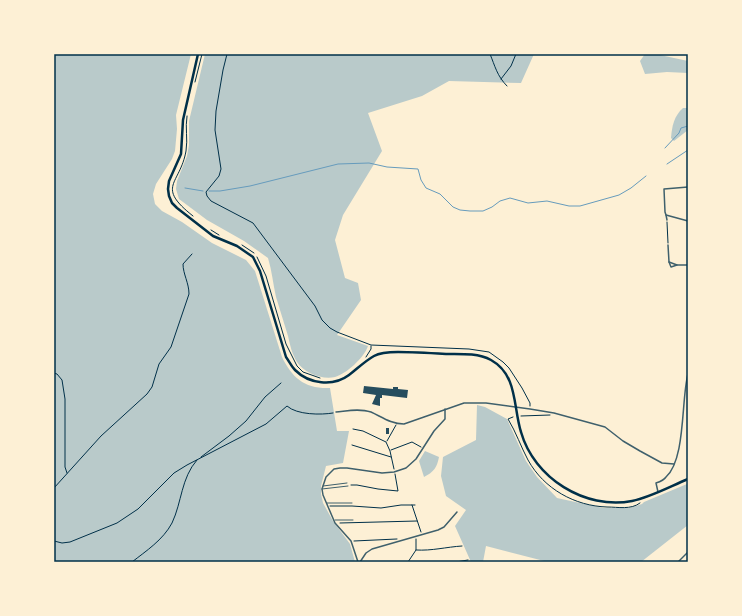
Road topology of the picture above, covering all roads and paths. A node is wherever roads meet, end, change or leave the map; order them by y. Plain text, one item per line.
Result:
1 (198, 54) edge
2 (202, 54) edge
3 (227, 54) edge
4 (490, 54) edge
5 (516, 54) edge
6 (501, 79) junction
7 (194, 86) dead end
8 (507, 86) dead end
9 (188, 113) dead end
10 (688, 187) edge
11 (666, 215) junction
12 (193, 216) dead end
13 (667, 220) joint
14 (688, 221) edge
15 (210, 230) dead end
16 (223, 237) dead end
17 (241, 245) dead end
18 (668, 245) joint
19 (192, 254) dead end
20 (669, 262) junction
21 (677, 265) junction
22 (688, 265) edge
23 (371, 345) junction
24 (362, 361) dead end
25 (54, 373) edge
26 (688, 374) edge
27 (322, 379) dead end
28 (281, 383) dead end
29 (516, 407) junction
30 (445, 409) junction
31 (530, 409) junction
32 (336, 412) joint
33 (554, 413) junction
34 (521, 416) dead end
35 (513, 418) dead end
36 (396, 424) junction
37 (353, 429) dead end
38 (386, 442) junction
39 (352, 445) dead end
40 (424, 448) junction
41 (390, 451) junction
42 (392, 458) junction
43 (198, 459) junction
44 (674, 464) junction
45 (394, 472) junction
46 (68, 473) junction
47 (688, 479) edge
48 (347, 483) dead end
49 (348, 486) joint
50 (322, 487) junction
51 (54, 488) edge
52 (658, 492) junction
53 (640, 499) junction
54 (326, 503) junction
55 (352, 503) dead end
56 (412, 505) junction
57 (415, 505) dead end
58 (327, 506) junction
59 (457, 512) dead end
60 (353, 520) dead end
61 (335, 521) junction
62 (417, 521) junction
63 (422, 535) junction
64 (416, 537) junction
65 (404, 540) junction
66 (54, 541) edge
67 (351, 541) junction
68 (462, 546) dead end
69 (416, 550) junction
70 (688, 552) edge
71 (468, 560) dead end
72 (132, 562) edge
73 (359, 562) edge
74 (408, 562) edge
75 (456, 562) edge
76 (678, 562) edge

1 - 29 main road
2 - 7 path
3 - 23 path
4 - 6 path
5 - 6 path
6 - 8 path
9 - 12 path
10 - 11 street
11 - 13 street
11 - 14 street
13 - 18 path
15 - 16 path
17 - 27 path
18 - 20 street
19 - 46 path
20 - 21 street
20 - 21 street
21 - 22 street
23 - 24 path
23 - 31 path
25 - 46 path
26 - 44 street
28 - 43 path
29 - 30 street
29 - 31 street
29 - 53 main road
30 - 36 street
30 - 40 street
31 - 33 street
32 - 36 street
32 - 43 path
33 - 34 path
33 - 44 street
35 - 53 path
36 - 38 path
37 - 38 path
38 - 41 path
39 - 42 path
40 - 41 path
40 - 45 street
41 - 42 path
42 - 45 path
43 - 66 path
43 - 72 path
44 - 52 street
45 - 49 path
45 - 50 street
46 - 51 path
47 - 52 main road
48 - 50 lane
49 - 50 lane
50 - 54 street
52 - 53 main road
54 - 55 lane
54 - 58 street
56 - 57 path
56 - 58 path
56 - 62 path
58 - 61 street
59 - 63 street
60 - 61 lane
61 - 62 path
61 - 67 street
62 - 63 path
63 - 64 street
64 - 65 street
64 - 69 path
65 - 67 path
65 - 73 street
67 - 73 street
68 - 69 path
69 - 74 path
70 - 76 street
71 - 75 path

